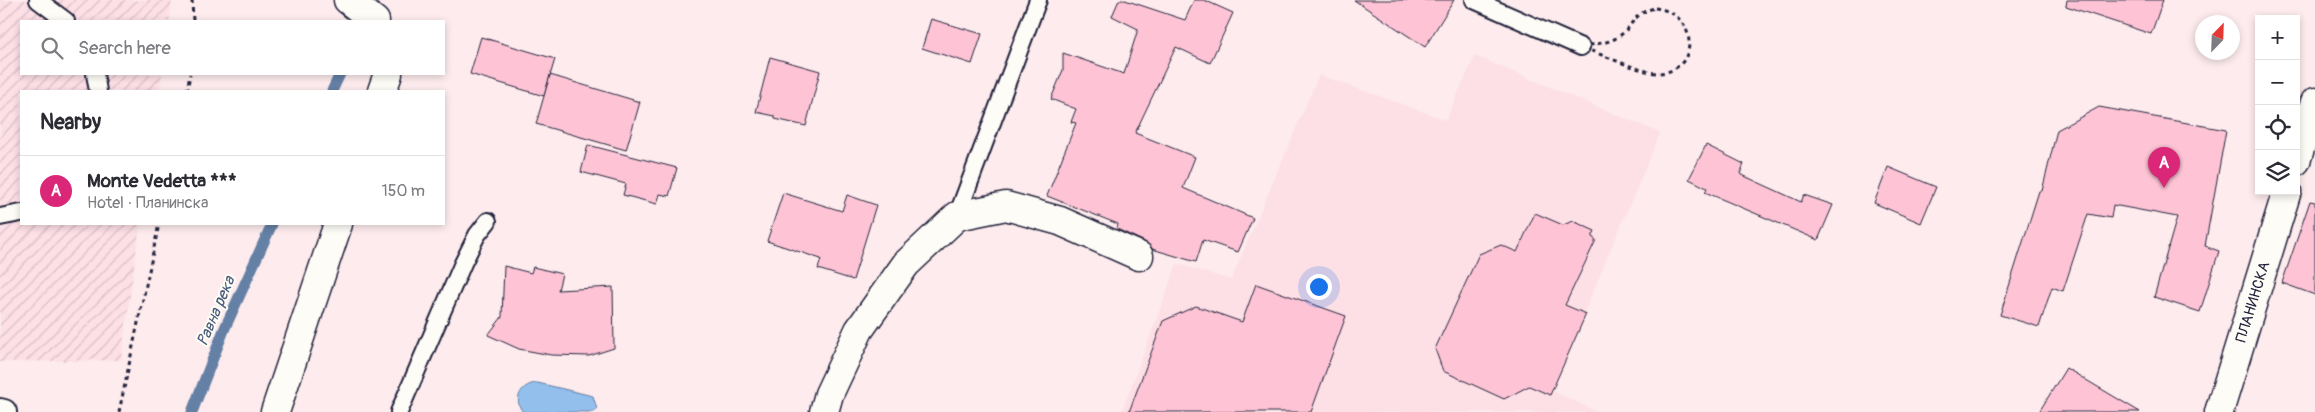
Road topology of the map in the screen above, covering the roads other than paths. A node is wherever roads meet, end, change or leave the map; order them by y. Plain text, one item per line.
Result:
1 (38, 0) edge
2 (348, 0) edge
3 (1038, 0) edge
4 (1474, 0) edge
5 (65, 20) edge
6 (374, 20) edge
7 (1581, 47) road end
8 (95, 75) edge
9 (388, 75) edge
10 (98, 90) edge
11 (382, 90) edge
12 (2315, 102) edge
13 (2300, 150) edge
14 (2286, 195) edge
15 (20, 213) edge
16 (957, 216) junction
17 (0, 217) edge
18 (488, 221) dead end
19 (338, 225) edge
20 (1139, 256) dead end
21 (0, 411) edge
22 (4, 412) edge
23 (275, 412) edge
24 (399, 412) edge
25 (824, 412) edge
26 (2219, 412) edge

1 - 5 lane
2 - 6 street
3 - 16 lane
4 - 7 lane
8 - 10 lane
9 - 11 street
12 - 13 street
14 - 26 street, ПЛАНИНСКА
15 - 17 lane
16 - 20 street
16 - 25 street
18 - 24 lane
19 - 23 street
21 - 22 street

